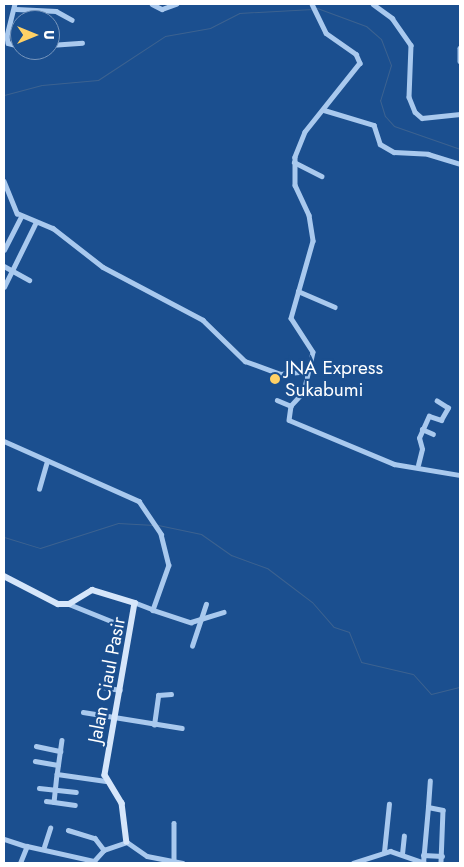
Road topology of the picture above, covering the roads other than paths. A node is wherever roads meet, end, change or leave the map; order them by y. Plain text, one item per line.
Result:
1 (152, 4) edge
2 (176, 4) edge
3 (312, 4) edge
4 (373, 4) edge
5 (15, 7) edge
6 (72, 20) dead end
7 (10, 26) edge
8 (10, 40) edge
9 (82, 43) dead end
10 (60, 44) edge
11 (460, 48) edge
12 (460, 61) edge
13 (324, 110) junction
14 (460, 114) edge
15 (294, 162) junction
16 (460, 164) edge
17 (322, 176) dead end
18 (4, 181) edge
19 (21, 216) junction
20 (36, 222) junction
21 (4, 250) edge
22 (4, 266) edge
23 (12, 270) junction
24 (29, 280) dead end
25 (4, 286) edge
26 (298, 291) junction
27 (335, 306) dead end
28 (308, 371) junction
29 (278, 400) dead end
30 (437, 401) dead end
31 (291, 406) junction
32 (422, 429) junction
33 (433, 434) dead end
34 (4, 441) edge
35 (47, 461) junction
36 (418, 465) junction
37 (460, 475) edge
38 (39, 489) dead end
39 (4, 576) edge
40 (135, 603) junction
41 (69, 604) junction
42 (206, 604) dead end
43 (153, 610) junction
44 (224, 612) dead end
45 (202, 622) junction
46 (116, 623) dead end
47 (192, 646) dead end
48 (103, 687) dead end
49 (120, 690) junction
50 (171, 694) dead end
51 (83, 712) dead end
52 (115, 717) junction
53 (154, 725) junction
54 (182, 728) dead end
55 (62, 740) dead end
56 (36, 746) dead end
57 (60, 751) junction
58 (35, 761) dead end
59 (58, 765) junction
60 (57, 774) junction
61 (430, 780) dead end
62 (106, 781) junction
63 (39, 788) dead end
64 (55, 790) junction
65 (76, 792) dead end
66 (46, 801) dead end
67 (54, 802) junction
68 (389, 804) dead end
69 (75, 805) dead end
70 (428, 807) junction
71 (174, 823) dead end
72 (50, 828) dead end
73 (68, 830) dead end
74 (404, 836) dead end
75 (4, 840) edge
76 (127, 842) junction
77 (27, 846) junction
78 (44, 847) junction
79 (104, 850) junction
80 (384, 852) junction
81 (402, 854) junction
82 (424, 855) junction
83 (442, 856) junction
84 (174, 862) edge
85 (20, 863) edge
86 (182, 863) edge
87 (352, 863) edge
88 (424, 863) edge
89 (441, 863) edge

1 - 2 street
3 - 13 street
4 - 14 street
5 - 6 street
7 - 8 street
9 - 10 street
11 - 12 street
13 - 15 street
13 - 16 street
15 - 17 street
15 - 26 street
18 - 19 street
19 - 20 street
19 - 21 street
20 - 23 street
20 - 28 street
22 - 23 street
23 - 24 street
23 - 25 street
26 - 27 street
26 - 28 street
28 - 31 street
29 - 31 street
30 - 32 street
31 - 36 street
32 - 33 street
32 - 36 street
34 - 35 street
35 - 38 street
35 - 43 street
36 - 37 street
39 - 41 street
40 - 41 street, Jalan Ciaul Pasir
40 - 43 street
40 - 49 street, Jalan Ciaul Pasir
41 - 46 street
42 - 45 street
43 - 45 street
44 - 45 street
45 - 47 street
48 - 49 street
49 - 52 street, Jalan Ciaul Pasir
50 - 53 street
51 - 52 street
52 - 53 street
52 - 62 street, Jalan Ciaul Pasir
53 - 54 street
55 - 57 street
56 - 57 street
57 - 59 street
58 - 59 street
59 - 60 street
60 - 62 street
60 - 64 street
61 - 70 street
62 - 76 street
63 - 64 street
64 - 65 street
64 - 67 street
66 - 67 street
67 - 69 street
68 - 80 street
70 - 82 street
70 - 83 street
71 - 84 street
72 - 78 street
73 - 79 street
74 - 81 street
75 - 77 street
76 - 79 street
76 - 84 street
77 - 78 street
77 - 85 street
78 - 79 street
80 - 81 street
80 - 87 street
81 - 88 street
82 - 83 street
82 - 88 street
83 - 89 street
84 - 86 street

